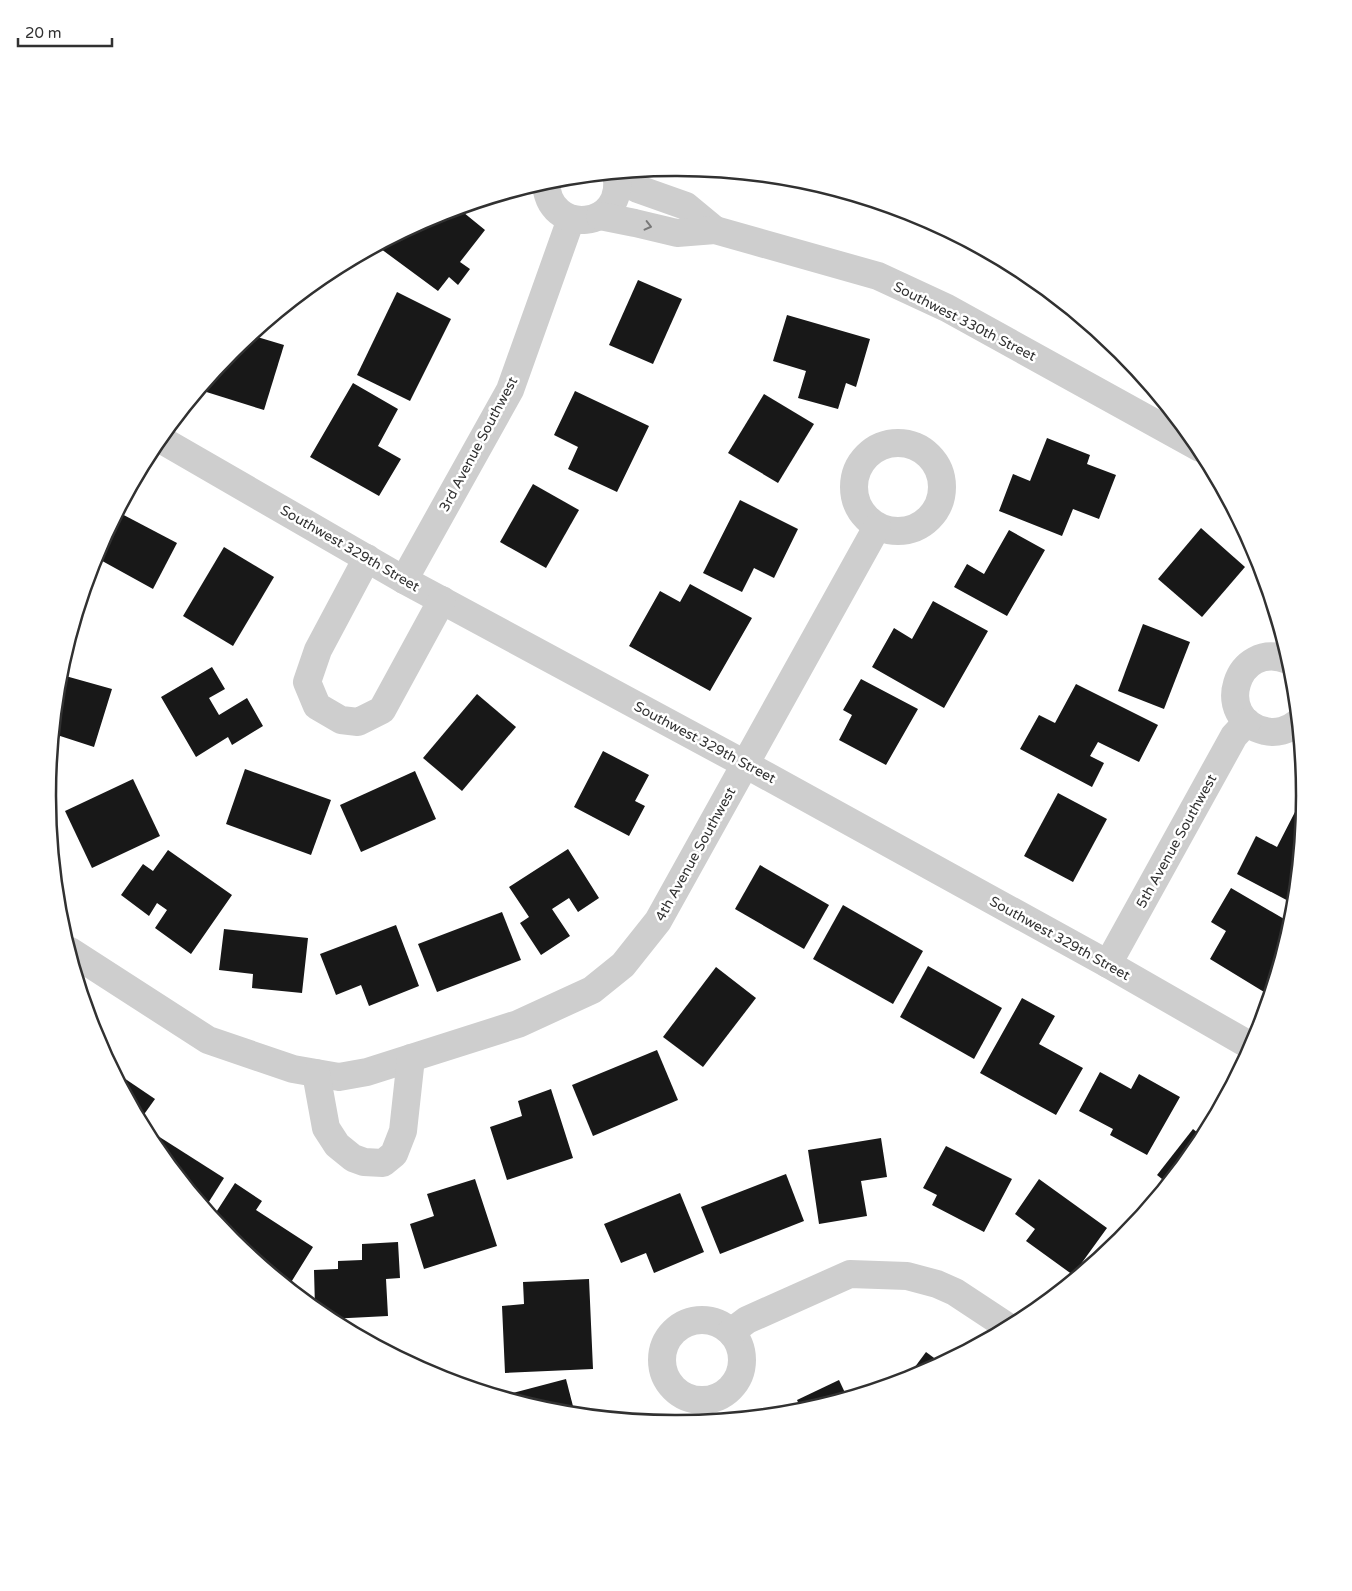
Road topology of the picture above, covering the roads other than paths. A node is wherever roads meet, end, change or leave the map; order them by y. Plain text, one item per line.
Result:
1 (622, 178) edge
2 (617, 179) edge
3 (543, 191) edge
4 (600, 216) junction
5 (571, 218) junction
6 (715, 230) junction
7 (1182, 438) edge
8 (167, 443) edge
9 (877, 526) dead end
10 (367, 558) junction
11 (404, 580) junction
12 (442, 600) junction
13 (1280, 658) edge
14 (1247, 722) junction
15 (1291, 726) edge
16 (746, 764) junction
17 (77, 955) edge
18 (1108, 964) junction
19 (1245, 1042) edge
20 (411, 1058) junction
21 (316, 1073) junction
22 (1001, 1323) edge
23 (731, 1332) dead end

1 - 6 street, Southwest 330th Street
2 - 4 street
3 - 5 street
4 - 5 street, Southwest 330th Street
4 -> 6 street, Southwest 330th Street
5 - 11 street, 3rd Avenue Southwest
6 - 7 street, Southwest 330th Street
8 - 10 street, Southwest 329th Street
9 - 16 street, 4th Avenue Southwest
10 - 11 street, Southwest 329th Street
10 - 12 street
11 - 12 street, Southwest 329th Street
12 - 16 street, Southwest 329th Street
13 - 14 street
14 - 15 street
14 - 18 street, 5th Avenue Southwest
16 - 18 street, Southwest 329th Street
16 - 20 street, 4th Avenue Southwest
17 - 21 street, 4th Avenue Southwest
18 - 19 street, Southwest 329th Street
20 - 21 street, 4th Avenue Southwest
20 - 21 street
22 - 23 street

